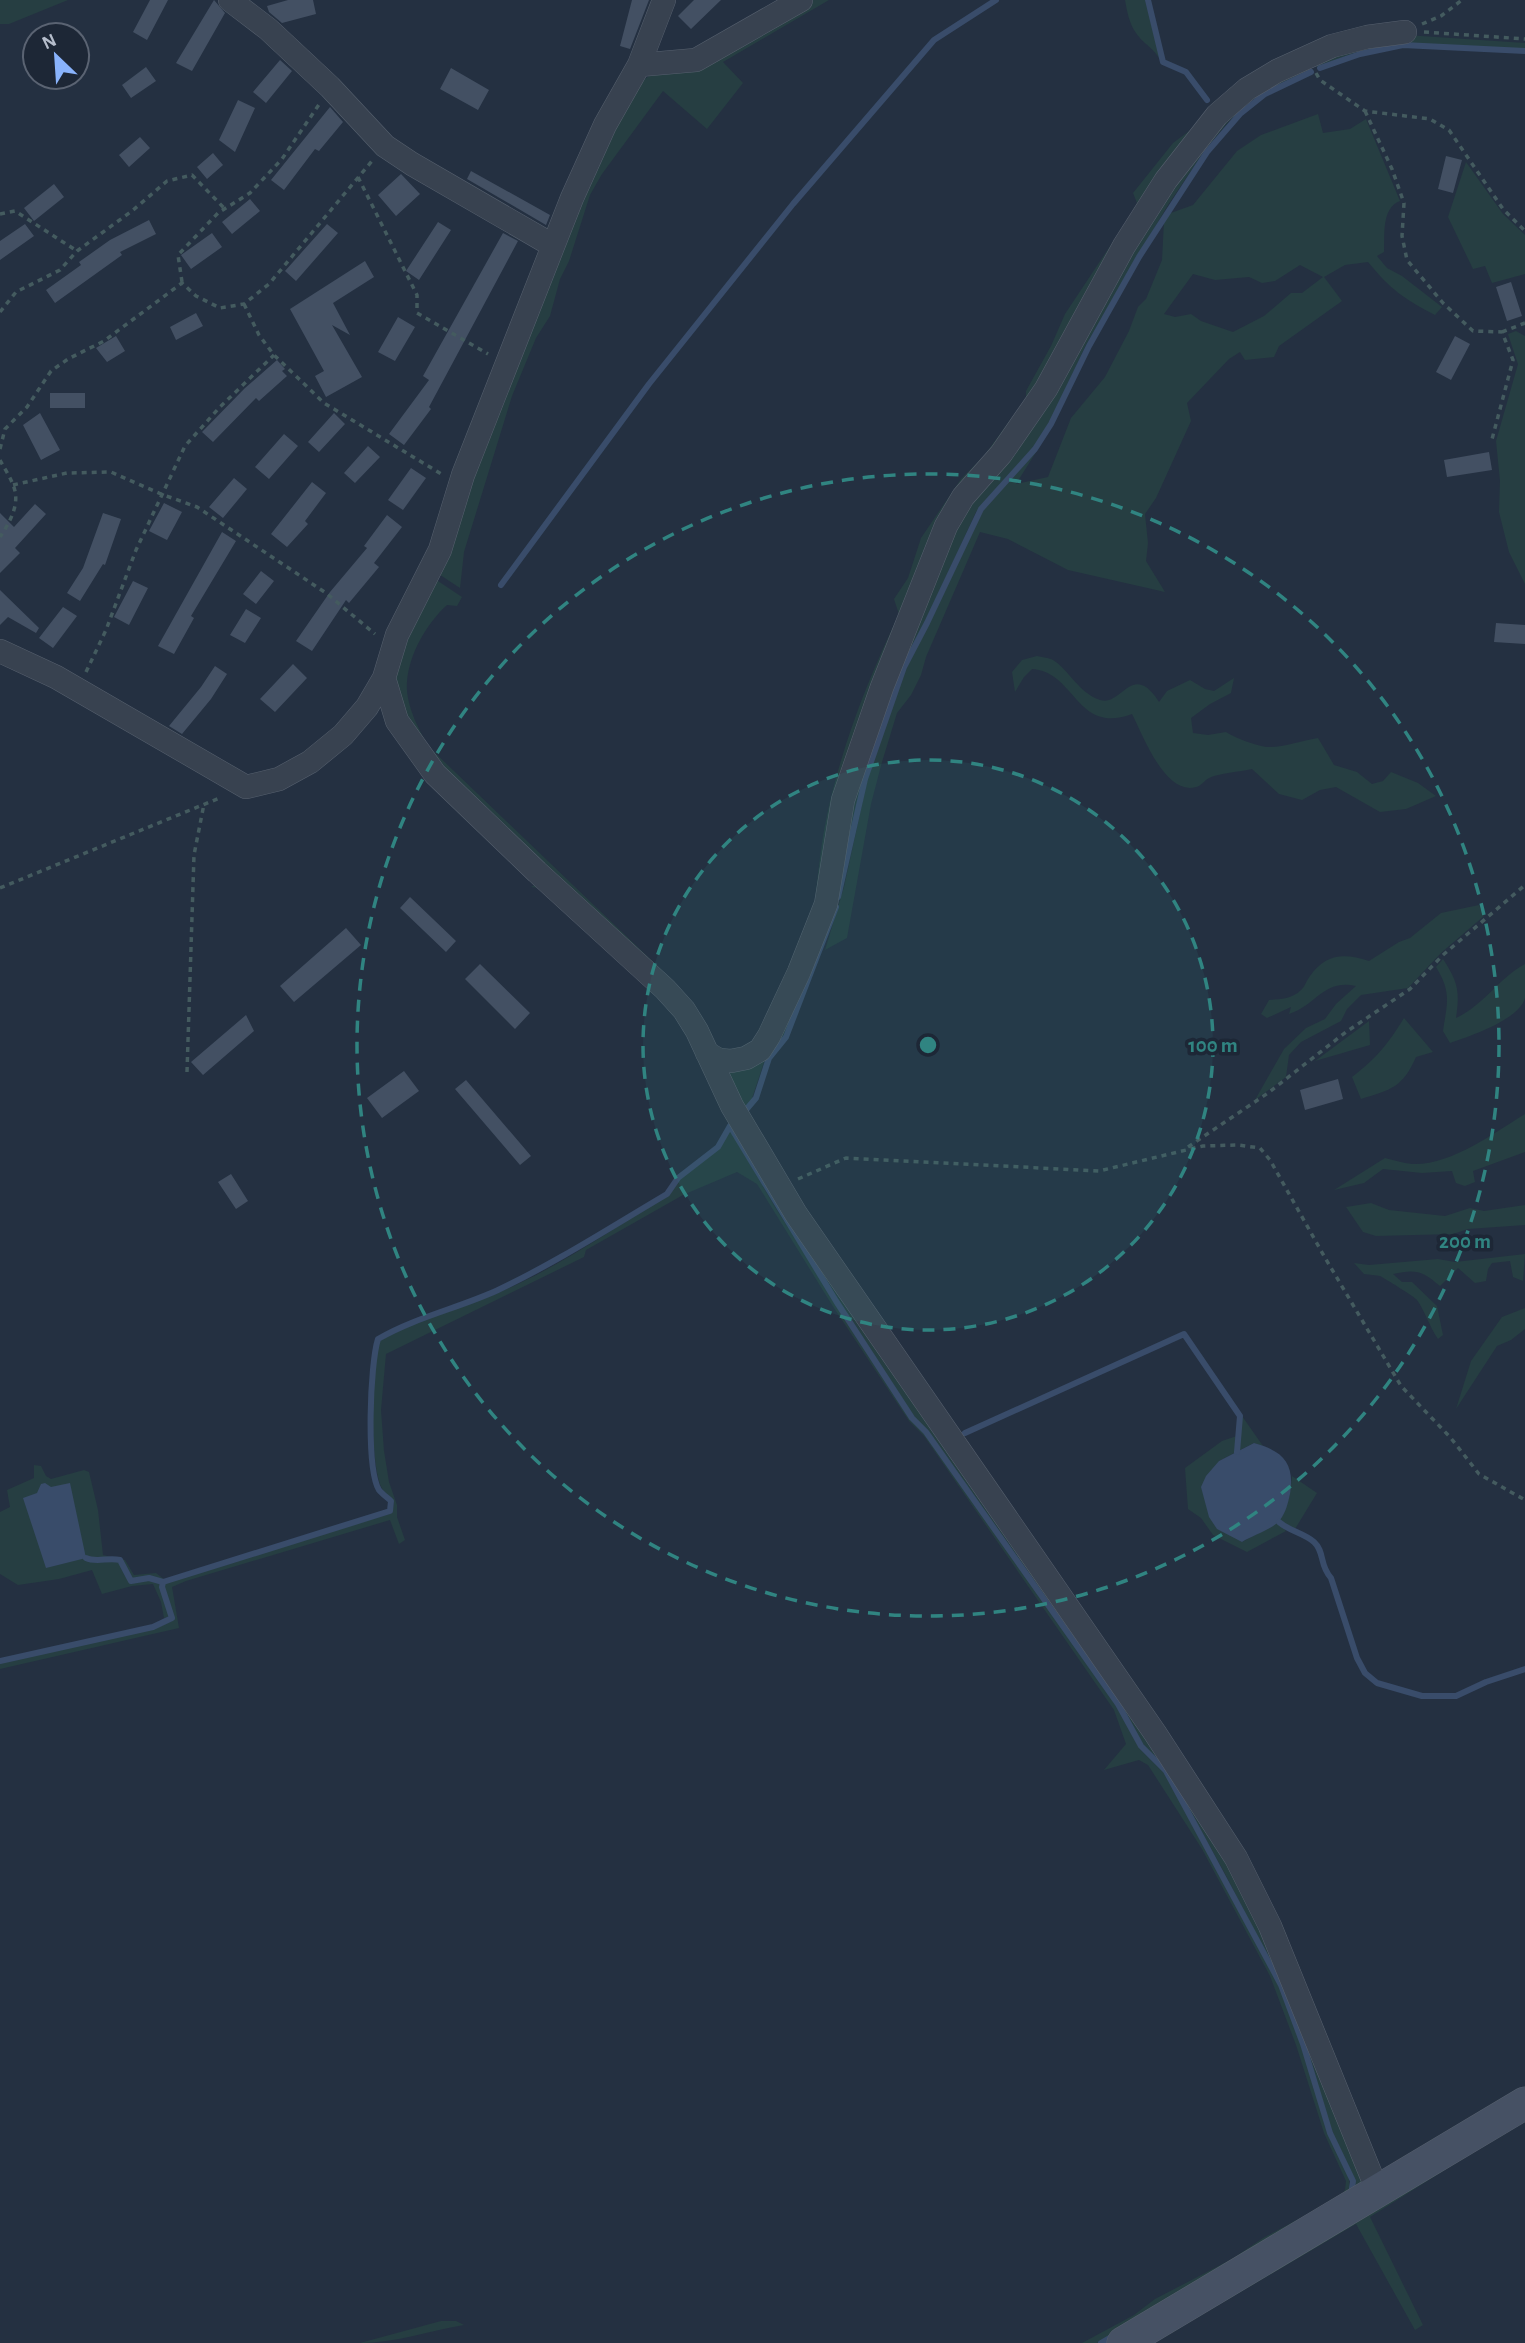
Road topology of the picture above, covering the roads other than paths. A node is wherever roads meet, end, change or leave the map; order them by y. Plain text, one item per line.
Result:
1 (230, 0) edge
2 (664, 0) edge
3 (801, 0) edge
4 (1405, 32) road end
5 (639, 65) junction
6 (552, 245) junction
7 (0, 651) edge
8 (384, 678) junction
9 (707, 1053) junction
10 (1525, 2103) edge
11 (1378, 2192) junction
12 (1124, 2343) edge

1 - 6 street
2 - 5 street
3 - 5 street
4 - 9 street
5 - 6 street
6 - 8 street
7 - 8 street
8 - 9 street
9 - 11 street
10 - 11 street
11 - 12 street

